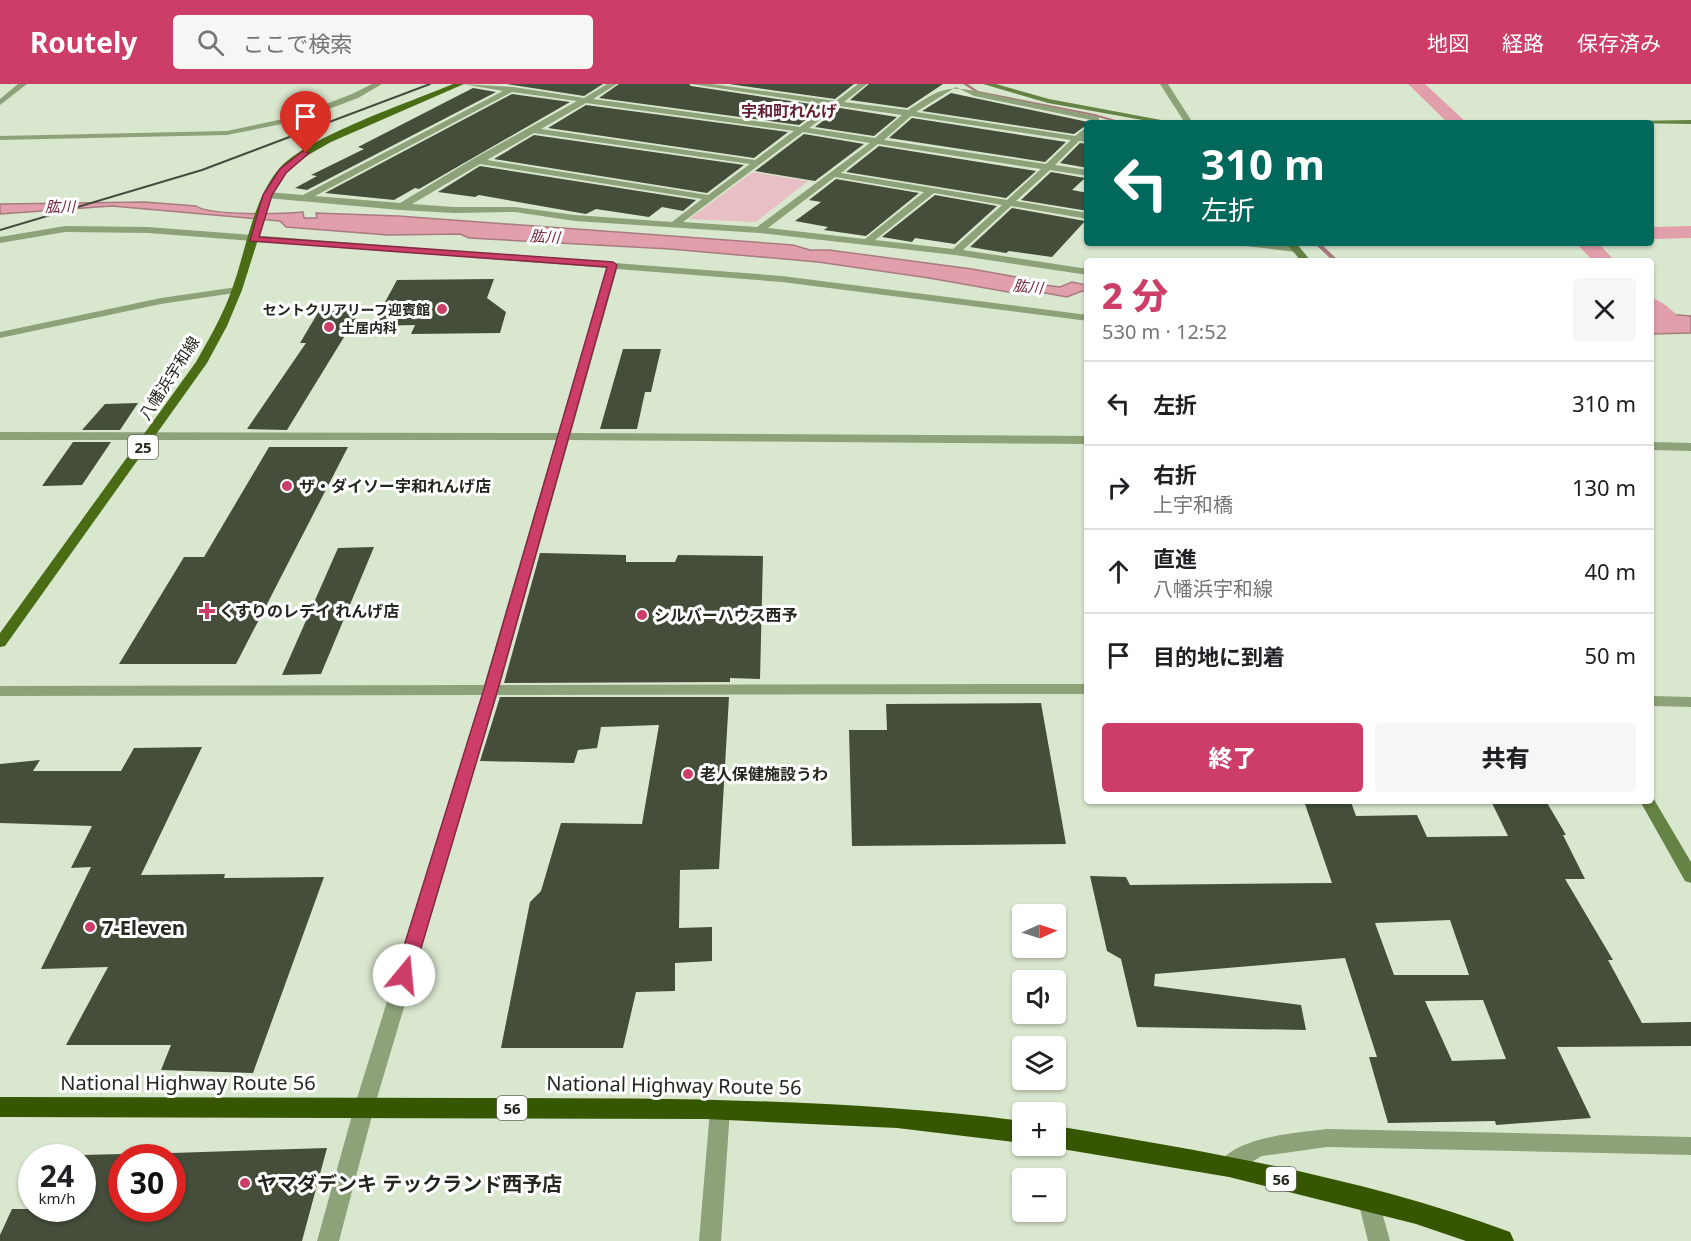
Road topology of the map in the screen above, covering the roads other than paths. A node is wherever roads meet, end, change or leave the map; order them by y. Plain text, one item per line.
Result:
1 (23, 84) edge
2 (378, 84) edge
3 (460, 84) edge
4 (467, 84) edge
5 (523, 84) edge
6 (613, 84) edge
7 (694, 84) edge
8 (863, 84) edge
9 (957, 84) edge
10 (987, 84) edge
11 (1164, 84) edge
12 (512, 90) junction
13 (585, 100) junction
14 (0, 103) edge
15 (837, 104) junction
16 (909, 113) junction
17 (1093, 120) edge
18 (1156, 120) edge
19 (1187, 120) edge
20 (1691, 122) edge
21 (1654, 123) edge
22 (532, 130) junction
23 (803, 130) junction
24 (0, 138) edge
25 (1083, 140) edge
26 (877, 141) junction
27 (476, 162) junction
28 (758, 163) junction
29 (1048, 167) junction
30 (1084, 172) edge
31 (833, 174) junction
32 (932, 190) junction
33 (267, 198) junction
34 (710, 198) junction
35 (303, 199) junction
36 (1009, 203) junction
37 (400, 207) junction
38 (1084, 215) edge
39 (675, 224) junction
40 (759, 230) junction
41 (254, 237) junction
42 (0, 240) edge
43 (867, 242) junction
44 (1294, 246) edge
45 (955, 252) junction
46 (1304, 258) edge
47 (613, 265) junction
48 (1084, 271) edge
49 (237, 290) junction
50 (1084, 317) edge
51 (0, 335) edge
52 (0, 436) edge
53 (150, 436) junction
54 (564, 437) junction
55 (1084, 440) edge
56 (1654, 446) edge
57 (1691, 447) edge
58 (0, 643) edge
59 (491, 689) junction
60 (1084, 689) edge
61 (0, 691) edge
62 (1654, 701) edge
63 (1691, 702) edge
64 (1650, 804) edge
65 (1691, 877) edge
66 (0, 1107) edge
67 (364, 1108) junction
68 (720, 1110) junction
69 (1012, 1130) edge
70 (1066, 1139) edge
71 (1691, 1146) edge
72 (1229, 1166) junction
73 (1369, 1201) junction
74 (328, 1241) edge
75 (710, 1241) edge
76 (1379, 1241) edge
77 (1501, 1241) edge

1 - 14 street
2 - 24 street
3 - 33 main road, 25
4 - 12 street
5 - 12 street
6 - 13 street
7 - 15 street
8 - 15 street
9 - 16 street
9 - 17 street
10 - 18 main road
11 - 19 street
12 - 13 street
12 - 35 street
13 - 22 street
13 - 23 street
15 - 16 street
15 - 23 street
16 - 25 street
16 - 26 street
20 - 21 main road
22 - 27 street
22 - 28 street
23 - 26 street
23 - 28 street
25 - 29 street
26 - 29 street
26 - 31 street
27 - 34 street
27 - 37 street
28 - 34 street
29 - 30 street
29 - 36 street
31 - 32 street
31 - 40 street
32 - 36 street
32 - 43 street
33 - 35 street
33 - 41 main road, 25
34 - 39 street
35 - 37 street
36 - 38 street
36 - 45 street
37 - 39 street
39 - 40 street
40 - 43 street
41 - 42 street
41 - 47 street
41 - 49 main road, 八幡浜宇和線 / 25
43 - 45 street
44 - 46 main road
45 - 48 street
47 - 50 street
47 - 54 street
49 - 51 street
49 - 53 main road, 八幡浜宇和線 / 25
52 - 53 street
53 - 54 street
53 - 58 main road, 八幡浜宇和線 / 25
54 - 55 street
54 - 59 street
56 - 57 street
59 - 60 street
59 - 61 street
59 - 67 street
62 - 63 street
64 - 65 main road
66 - 67 highway, National Highway Route 56 / 56
67 - 68 highway, National Highway Route 56 / 56
67 - 74 street
68 - 69 highway, National Highway Route 56 / 56
68 - 75 street
70 - 72 highway, 56
71 - 72 street
72 - 73 highway, 56
73 - 76 street
73 - 77 highway, 56

